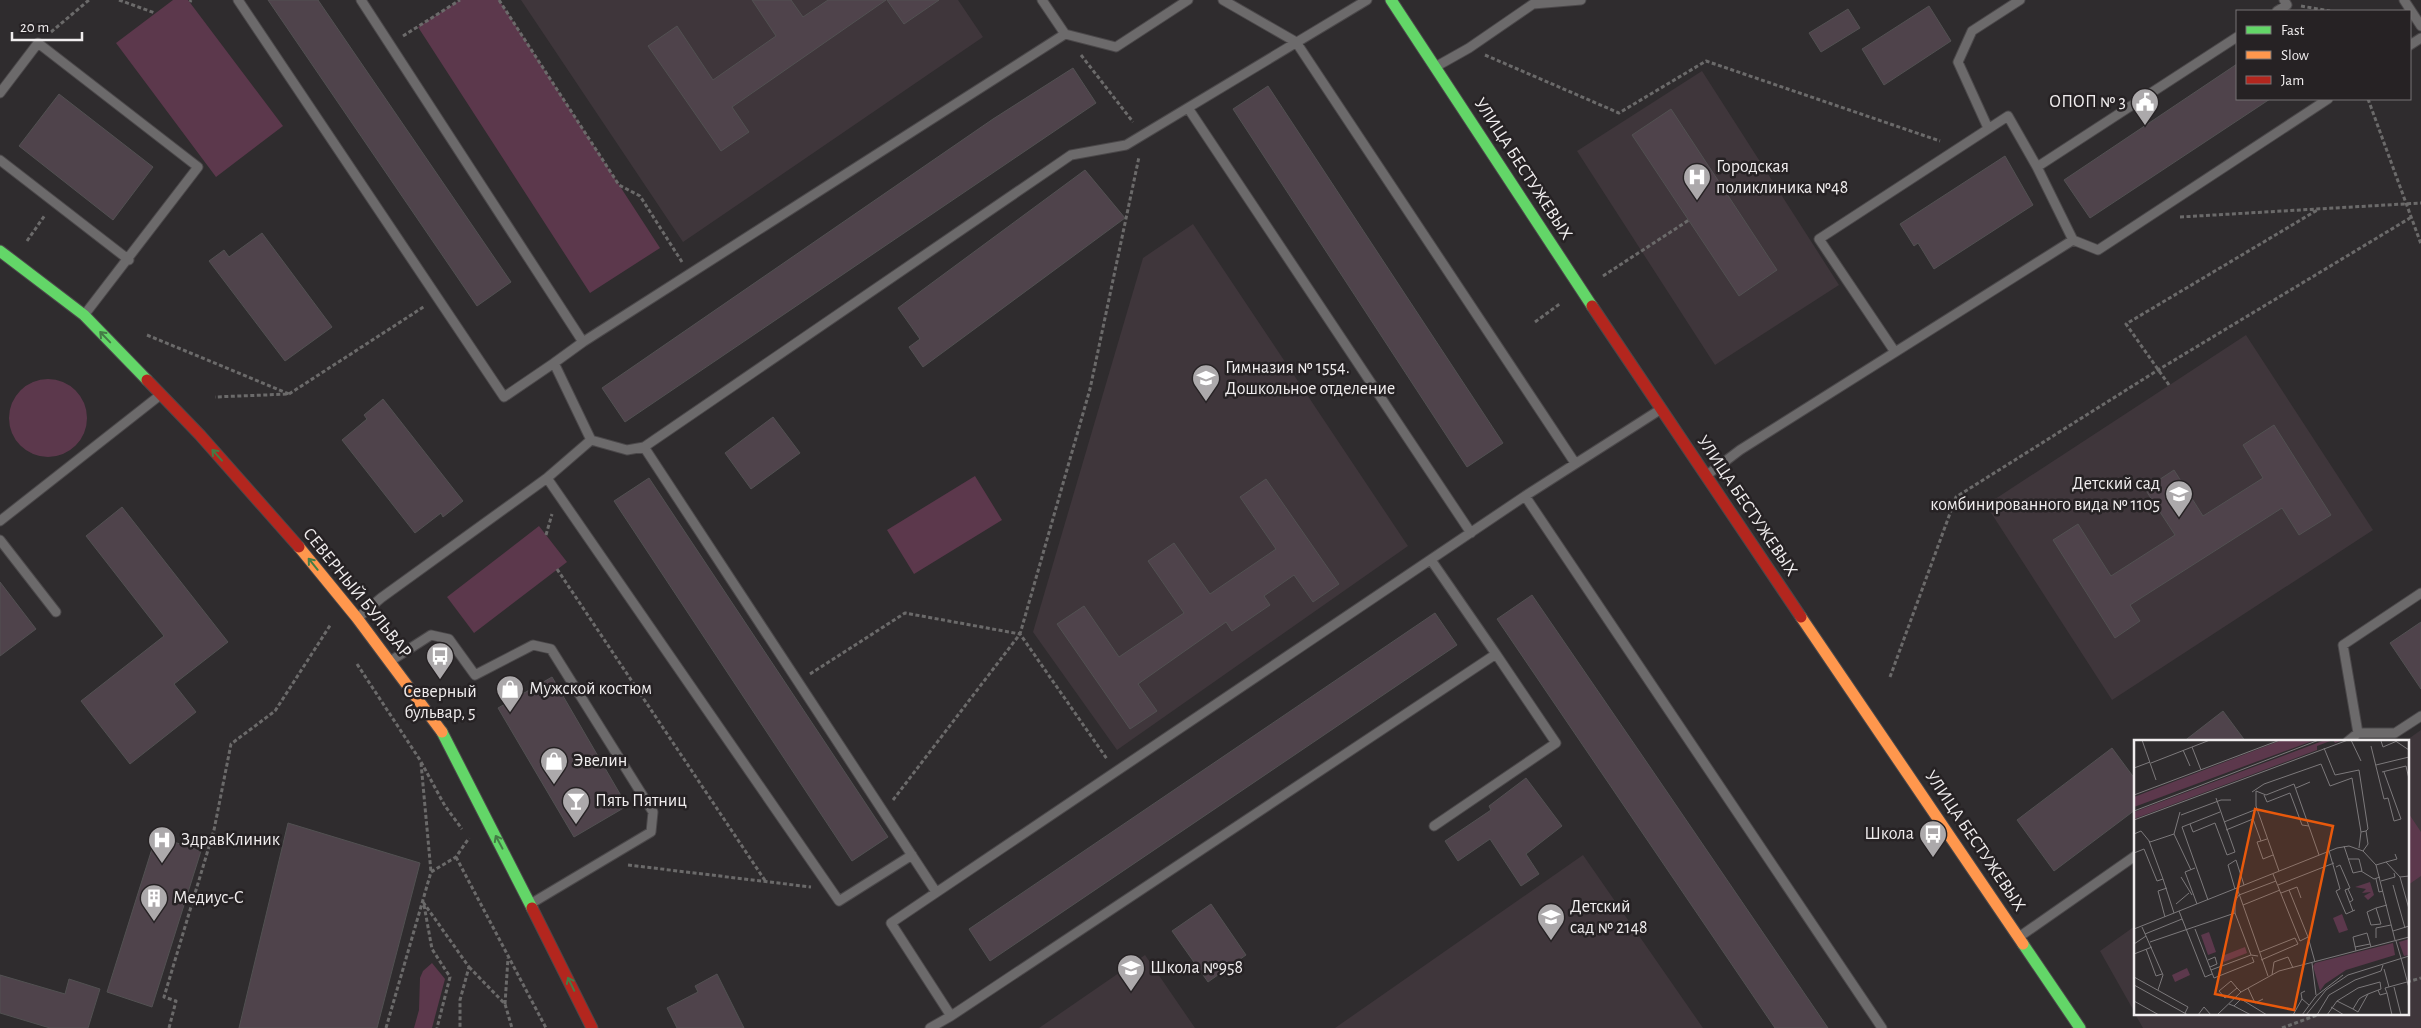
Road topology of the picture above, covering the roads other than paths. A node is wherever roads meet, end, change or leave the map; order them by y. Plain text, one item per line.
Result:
1 (238, 0) edge
2 (361, 0) edge
3 (1042, 0) edge
4 (1188, 0) edge
5 (1223, 0) edge
6 (1367, 0) edge
7 (1391, 0) edge
8 (1581, 0) edge
9 (2020, 0) edge
10 (2411, 11) edge
11 (2421, 26) edge
12 (1065, 34) junction
13 (2236, 38) edge
14 (1296, 42) junction
15 (1435, 67) junction
16 (0, 93) edge
17 (2326, 100) edge
18 (1188, 108) junction
19 (1988, 128) junction
20 (0, 160) edge
21 (2037, 167) junction
22 (2073, 240) junction
23 (0, 251) edge
24 (129, 260) junction
25 (84, 315) junction
26 (583, 342) junction
27 (1895, 352) junction
28 (554, 363) junction
29 (161, 395) junction
30 (1660, 410) junction
31 (591, 440) junction
32 (644, 447) junction
33 (1576, 463) junction
34 (1705, 477) junction
35 (547, 478) junction
36 (1525, 496) junction
37 (0, 521) edge
38 (1471, 533) junction
39 (0, 540) edge
40 (1432, 560) junction
41 (2421, 593) edge
42 (56, 612) dead end
43 (357, 618) junction
44 (1496, 654) junction
45 (389, 661) junction
46 (2421, 716) edge
47 (2358, 733) junction
48 (2349, 740) edge
49 (1434, 826) dead end
50 (912, 855) junction
51 (2134, 857) edge
52 (936, 892) junction
53 (531, 903) junction
54 (2019, 937) junction
55 (951, 1016) junction
56 (592, 1028) edge
57 (930, 1028) edge
58 (1882, 1028) edge
59 (2080, 1028) edge

1 - 28 lane
2 - 26 lane
3 - 12 lane
4 - 12 lane
5 - 14 lane
6 - 14 lane
7 - 15 street, УЛИЦА БЕСТУЖЕВЫХ
8 - 15 lane
9 - 19 lane
10 - 11 lane
12 - 26 lane
13 - 21 lane
14 - 18 lane
14 - 33 lane
15 - 30 street, УЛИЦА БЕСТУЖЕВЫХ
16 - 24 lane
17 - 22 lane
18 - 32 lane
18 - 38 lane
19 - 21 lane
19 - 27 lane
20 - 24 lane
21 - 22 lane
22 - 27 lane
23 - 25 street, СЕВЕРНЫЙ БУЛЬВАР
24 - 25 lane
29 -> 25 street, СЕВЕРНЫЙ БУЛЬВАР
26 - 28 lane
27 - 34 lane
28 - 31 lane
29 - 37 lane
43 -> 29 street, СЕВЕРНЫЙ БУЛЬВАР
30 - 33 lane
30 - 34 street, УЛИЦА БЕСТУЖЕВЫХ
31 - 32 lane
31 - 35 lane
32 - 50 lane
33 - 36 lane
34 - 54 street, УЛИЦА БЕСТУЖЕВЫХ
35 - 43 lane
35 - 50 lane
36 - 38 lane
36 - 58 lane
38 - 40 lane
39 - 42 lane
40 - 44 lane
40 - 52 lane
41 - 47 lane
43 - 45 street, СЕВЕРНЫЙ БУЛЬВАР
44 - 49 lane
44 - 55 lane
53 -> 45 street, СЕВЕРНЫЙ БУЛЬВАР
45 - 53 lane
46 - 47 lane
47 - 48 lane
50 - 52 lane
51 - 54 lane
52 - 55 lane
56 -> 53 street, СЕВЕРНЫЙ БУЛЬВАР
54 - 59 street, УЛИЦА БЕСТУЖЕВЫХ
55 - 57 lane

